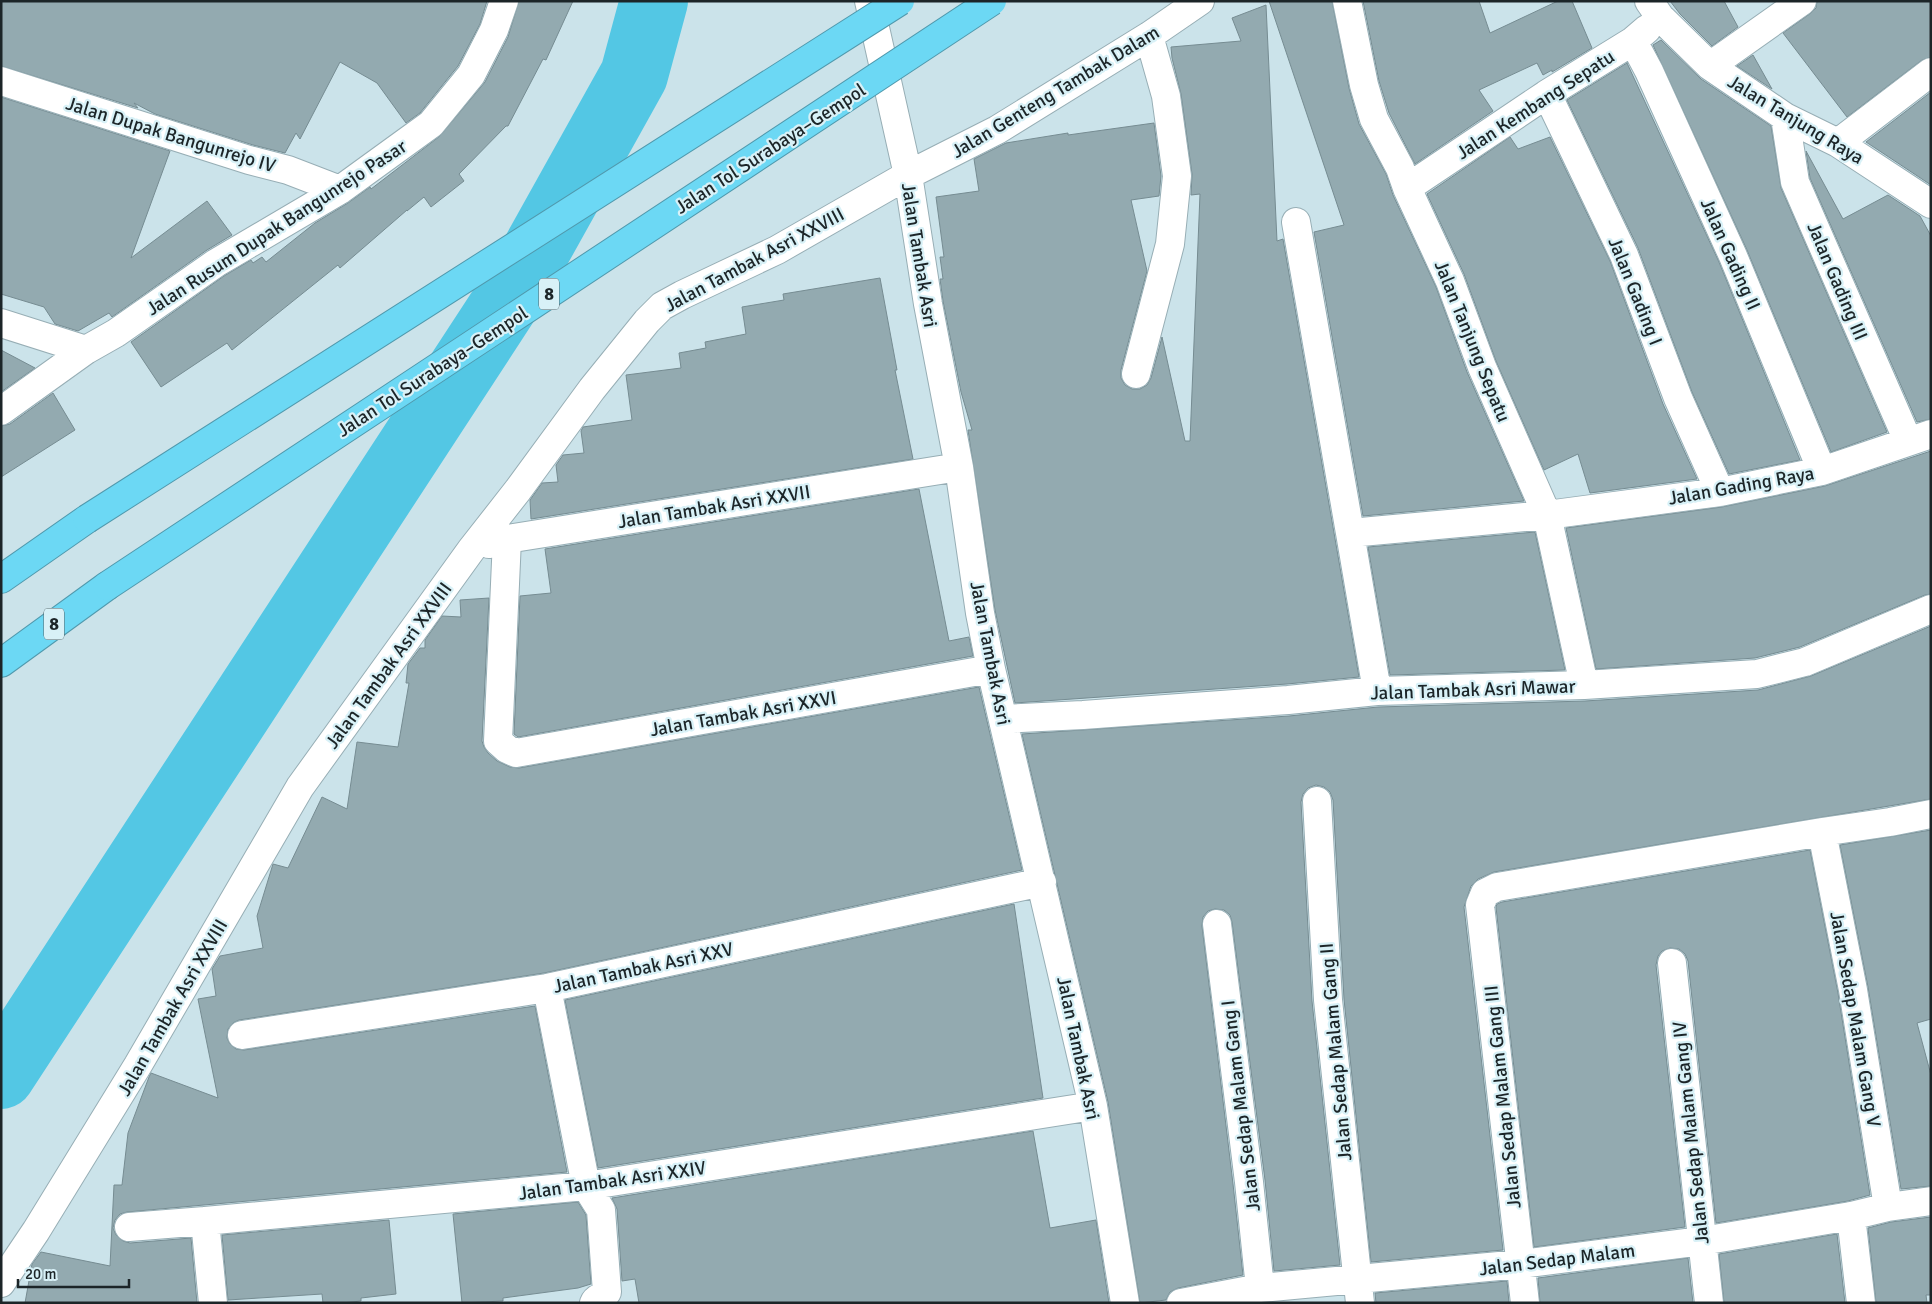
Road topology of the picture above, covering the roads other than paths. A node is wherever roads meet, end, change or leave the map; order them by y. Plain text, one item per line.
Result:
1 (504, 1) edge
2 (869, 1) edge
3 (900, 1) edge
4 (992, 1) edge
5 (1200, 1) edge
6 (1347, 1) edge
7 (1802, 1) edge
8 (1654, 9) edge
9 (1149, 36) junction
10 (1633, 41) junction
11 (1710, 66) junction
12 (1931, 72) edge
13 (1, 81) edge
14 (1547, 94) junction
15 (1785, 117) junction
16 (1838, 143) junction
17 (908, 175) junction
18 (1407, 188) junction
19 (340, 190) junction
20 (1929, 208) edge
21 (1296, 222) dead end
22 (1, 323) edge
23 (86, 350) junction
24 (1136, 374) dead end
25 (1, 411) edge
26 (1919, 438) edge
27 (959, 467) junction
28 (1822, 471) junction
29 (1720, 492) junction
30 (1547, 515) junction
31 (1350, 533) junction
32 (507, 539) junction
33 (471, 550) junction
34 (1, 579) edge
35 (1931, 609) edge
36 (1, 663) edge
37 (991, 669) junction
38 (1584, 685) junction
39 (1377, 691) junction
40 (1003, 719) junction
41 (1317, 801) dead end
42 (1931, 814) edge
43 (1822, 832) junction
44 (1042, 882) junction
45 (1217, 924) dead end
46 (1672, 962) dead end
47 (547, 988) junction
48 (242, 1035) dead end
49 (1093, 1106) junction
50 (586, 1186) junction
51 (1931, 1201) edge
52 (1888, 1207) junction
53 (1851, 1216) junction
54 (205, 1221) junction
55 (129, 1226) dead end
56 (1702, 1241) junction
57 (1521, 1264) junction
58 (1, 1284) edge
59 (1260, 1288) junction
60 (1359, 1291) edge
61 (213, 1303) edge
62 (594, 1303) edge
63 (1125, 1303) edge
64 (1181, 1303) edge
65 (1525, 1303) edge
66 (1709, 1303) edge
67 (1861, 1303) edge

1 - 19 street, Jalan Rusum Dupak Bangunrejo Pasar
2 - 17 street, Jalan Tambak Asri
3 - 34 highway, bridge
4 - 36 highway, Jalan Tol Surabaya–Gempol / 8, bridge
5 - 9 street, Jalan Genteng Tambak Dalam
6 - 18 street, Jalan Tanjung Sepatu
7 - 11 street
8 - 10 street, Jalan Kembang Sepatu
8 - 11 street, Jalan Tanjung Raya
9 - 17 street, Jalan Genteng Tambak Dalam
9 - 24 street
10 - 14 street, Jalan Kembang Sepatu
10 - 28 street, Jalan Gading II
11 - 15 street, Jalan Tanjung Raya
12 - 16 street
13 - 19 street, Jalan Dupak Bangunrejo IV
14 - 18 street, Jalan Kembang Sepatu
14 - 29 street, Jalan Gading I
15 - 16 street, Jalan Tanjung Raya
15 - 26 street, Jalan Gading III
16 - 20 street, Jalan Tanjung Raya
17 - 27 street, Jalan Tambak Asri
17 - 33 street, Jalan Tambak Asri XXVIII
18 - 30 street, Jalan Tanjung Sepatu
19 - 23 street, Jalan Rusum Dupak Bangunrejo Pasar
21 - 31 street
22 - 23 street
23 - 25 street, Jalan Rusum Dupak Bangunrejo Pasar
26 - 28 street, Jalan Gading Raya
27 - 32 street, Jalan Tambak Asri XXVII
27 - 37 street, Jalan Tambak Asri
28 - 29 street, Jalan Gading Raya
29 - 30 street, Jalan Gading Raya
30 - 31 street, Jalan Gading Raya
30 - 38 street, Jalan Tanjung Sepatu
31 - 39 street
32 - 33 street, Jalan Tambak Asri XXVII
32 - 37 street, Jalan Tambak Asri XXVI
33 - 58 street, Jalan Tambak Asri XXVIII
35 - 38 street, Jalan Tambak Asri Mawar
37 - 40 street, Jalan Tambak Asri
38 - 39 street, Jalan Tambak Asri Mawar
39 - 40 street, Jalan Tambak Asri Mawar
40 - 44 street, Jalan Tambak Asri
41 - 60 street, Jalan Sedap Malam Gang II
42 - 43 street
43 - 52 street, Jalan Sedap Malam Gang V
43 - 57 street, Jalan Sedap Malam Gang III
44 - 47 street, Jalan Tambak Asri XXV
44 - 49 street, Jalan Tambak Asri
45 - 59 street, Jalan Sedap Malam Gang I
46 - 56 street, Jalan Sedap Malam Gang IV
47 - 48 street, Jalan Tambak Asri XXV
47 - 50 street
49 - 50 street, Jalan Tambak Asri XXIV
49 - 63 street, Jalan Tambak Asri
50 - 54 street, Jalan Tambak Asri XXIV
50 - 62 street
51 - 52 street, Jalan Sedap Malam
52 - 53 street, Jalan Sedap Malam
53 - 56 street, Jalan Sedap Malam
53 - 67 street
54 - 55 street, Jalan Tambak Asri XXIV
54 - 61 street
56 - 57 street, Jalan Sedap Malam
56 - 66 street, Jalan Sedap Malam Gang IV
57 - 60 street, Jalan Sedap Malam
57 - 65 street, Jalan Sedap Malam Gang III
59 - 60 street, Jalan Sedap Malam
59 - 64 street, Jalan Sedap Malam

